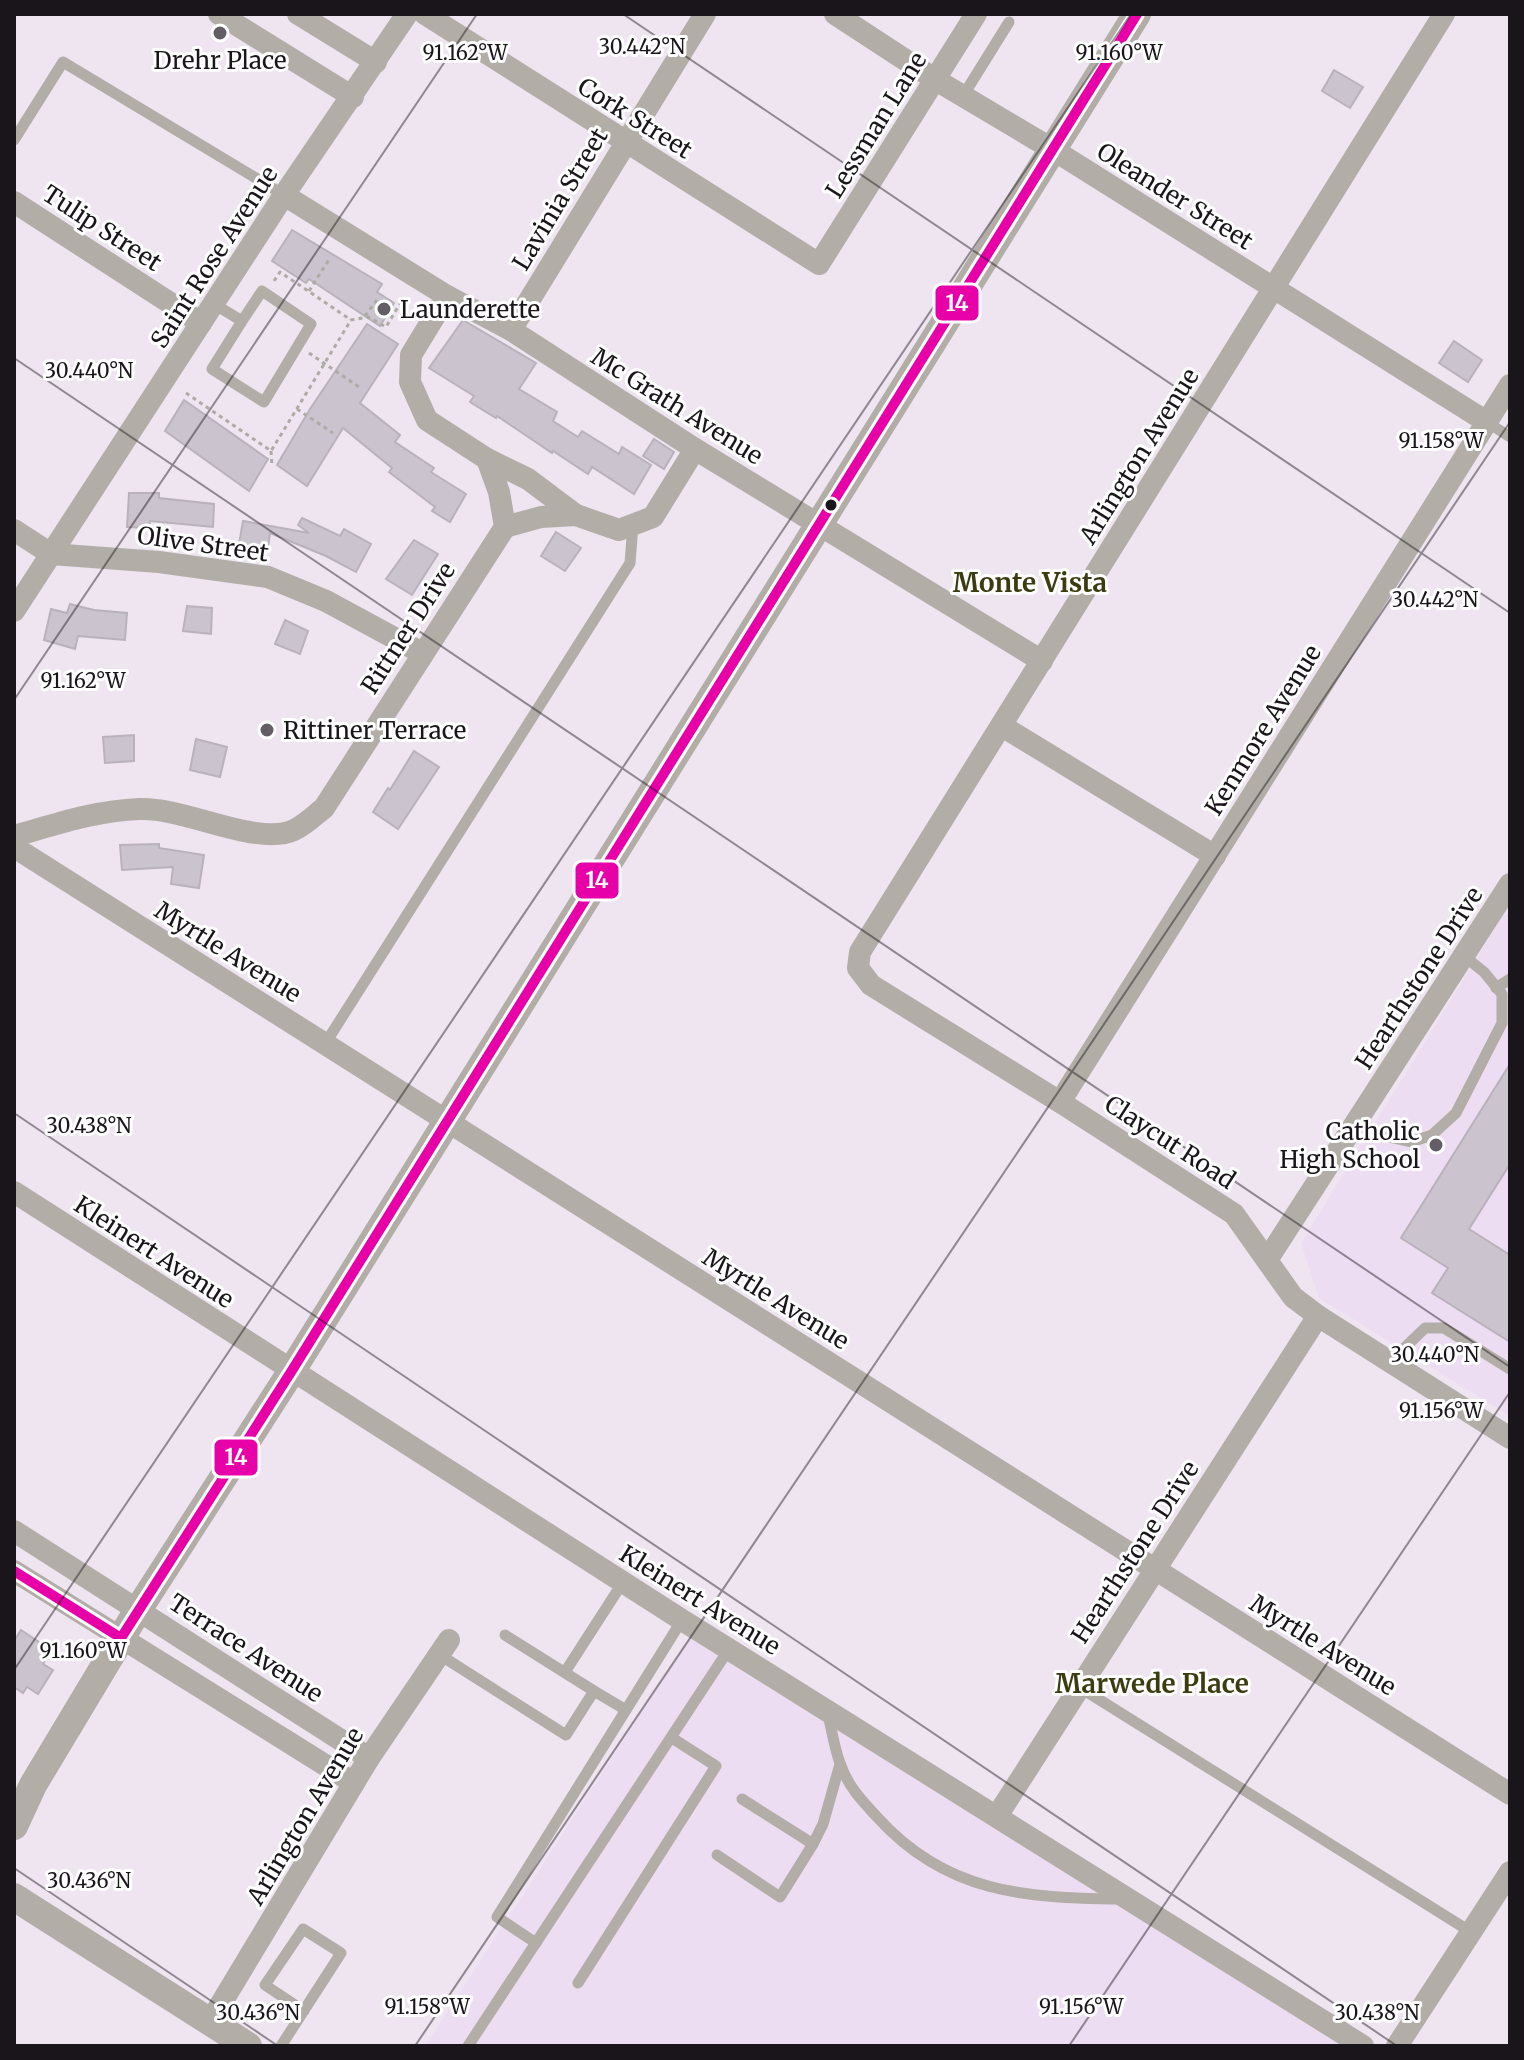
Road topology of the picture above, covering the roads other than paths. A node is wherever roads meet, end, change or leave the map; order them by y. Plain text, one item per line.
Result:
1 (219, 14) edge
2 (298, 14) edge
3 (407, 14) edge
4 (425, 14) edge
5 (705, 14) edge
6 (835, 14) edge
7 (976, 14) edge
8 (1137, 14) edge
9 (1444, 14) edge
10 (1009, 22) dead end
11 (376, 62) junction
12 (936, 80) junction
13 (963, 96) junction
14 (353, 97) junction
15 (14, 140) edge
16 (625, 142) junction
17 (1052, 149) junction
18 (284, 195) junction
19 (14, 202) edge
20 (819, 264) joint
21 (1275, 289) junction
22 (447, 296) junction
23 (214, 304) junction
24 (242, 321) junction
25 (201, 323) junction
26 (511, 330) junction
27 (1510, 385) edge
28 (1487, 422) junction
29 (1510, 437) edge
30 (695, 449) junction
31 (487, 459) junction
32 (576, 515) junction
33 (818, 524) junction
34 (633, 525) junction
35 (505, 527) junction
36 (14, 530) edge
37 (51, 554) junction
38 (14, 611) edge
39 (422, 653) junction
40 (1042, 661) junction
41 (1002, 726) junction
42 (14, 836) edge
43 (14, 847) edge
44 (1215, 856) junction
45 (1510, 884) edge
46 (1464, 956) junction
47 (858, 968) joint
48 (1510, 979) edge
49 (1496, 988) junction
50 (325, 1044) junction
51 (1060, 1102) junction
52 (1358, 1120) junction
53 (446, 1121) junction
54 (14, 1192) edge
55 (1267, 1260) junction
56 (1318, 1316) junction
57 (1390, 1362) junction
58 (1510, 1369) edge
59 (291, 1372) junction
60 (1510, 1438) edge
61 (14, 1531) edge
62 (1155, 1570) junction
63 (14, 1571) edge
64 (623, 1582) junction
65 (138, 1610) junction
66 (682, 1620) junction
67 (505, 1635) dead end
68 (121, 1638) junction
69 (445, 1647) joint
70 (729, 1649) junction
71 (565, 1672) junction
72 (1079, 1687) junction
73 (594, 1691) junction
74 (626, 1710) junction
75 (827, 1710) junction
76 (672, 1738) junction
77 (369, 1758) junction
78 (840, 1764) junction
79 (354, 1783) junction
80 (1510, 1794) edge
81 (742, 1799) dead end
82 (997, 1816) junction
83 (14, 1826) edge
84 (813, 1844) junction
85 (717, 1855) dead end
86 (1510, 1872) edge
87 (14, 1897) edge
88 (1129, 1899) junction
89 (1471, 1932) junction
90 (536, 1943) junction
91 (578, 1983) dead end
92 (304, 2011) junction
93 (210, 2022) junction
94 (240, 2044) edge
95 (281, 2046) edge
96 (468, 2046) edge
97 (1363, 2046) edge
98 (1397, 2046) edge

1 - 14 street
2 - 11 street
3 - 11 street, Saint Rose Avenue
4 - 16 street, Cork Street
5 - 16 street, Lavinia Street
6 - 12 street, Oleander Street
7 - 12 street, Lessman Lane
8 - 17 street
9 - 21 street, Arlington Avenue
10 - 13 lane
11 - 14 street, Saint Rose Avenue
12 - 13 street, Oleander Street
12 - 20 street, Lessman Lane
13 - 17 street, Oleander Street
14 - 18 street, Saint Rose Avenue
15 - 18 lane
16 - 20 street, Cork Street
16 - 26 street, Lavinia Street
17 - 21 street, Oleander Street
17 - 33 street
18 - 22 street, Mc Grath Avenue
18 - 23 street, Saint Rose Avenue
19 - 25 street, Tulip Street
21 - 28 street, Oleander Street
21 - 40 street, Arlington Avenue
22 - 26 street, Mc Grath Avenue
22 - 31 street
23 - 24 lane
23 - 25 street, Saint Rose Avenue
24 - 24 lane
25 - 37 street, Saint Rose Avenue
26 - 30 street, Mc Grath Avenue
27 - 28 street, Kenmore Avenue
28 - 29 lane
28 - 44 street, Kenmore Avenue
30 - 33 street, Mc Grath Avenue
30 - 34 street
31 - 32 street
31 - 35 street
32 - 34 street
32 - 35 street
33 - 40 street, Mc Grath Avenue
33 - 53 street
34 - 50 lane
35 - 39 street, Rittner Drive
36 - 37 street, Olive Street
37 - 38 street, Saint Rose Avenue
37 - 39 street, Olive Street
39 - 42 street, Rittner Drive
40 - 41 street, Arlington Avenue
41 - 44 street
41 - 47 street, Arlington Avenue
43 - 50 street, Myrtle Avenue
44 - 51 street, Kenmore Avenue
45 - 46 street, Hearthstone Drive
46 - 49 lane
46 - 52 street, Hearthstone Drive
47 - 51 street, Claycut Road
48 - 49 lane
49 - 52 lane
50 - 53 street, Myrtle Avenue
51 - 55 street, Claycut Road
52 - 55 street, Hearthstone Drive
53 - 59 street
53 - 62 street, Myrtle Avenue
54 - 59 street, Kleinert Avenue
55 - 56 street, Claycut Road
56 - 57 street, Claycut Road
56 - 62 street, Hearthstone Drive
57 - 58 lane
57 - 60 street, Claycut Road
59 - 64 street, Kleinert Avenue
59 - 65 street
61 - 65 street, Terrace Avenue
62 - 72 street, Hearthstone Drive
62 - 80 street, Myrtle Avenue
63 - 68 street
64 - 66 street, Kleinert Avenue
64 - 71 lane
65 - 68 street
65 - 77 street, Terrace Avenue
66 - 70 street, Kleinert Avenue
66 - 74 lane
67 - 71 lane
68 - 79 street
68 - 83 street
69 - 73 lane
69 - 77 street, Arlington Avenue
70 - 75 street, Kleinert Avenue
70 - 76 lane
71 - 73 lane
72 - 82 street, Hearthstone Drive
72 - 89 lane
73 - 74 lane
74 - 90 lane
75 - 78 lane
75 - 82 street, Kleinert Avenue
76 - 90 lane
76 - 91 lane
77 - 79 street, Arlington Avenue
78 - 84 lane
78 - 88 lane
79 - 93 street, Arlington Avenue
81 - 84 lane
82 - 88 street, Kleinert Avenue
84 - 85 lane
86 - 89 street
87 - 93 street
88 - 97 street, Kleinert Avenue
89 - 98 street
90 - 96 lane
92 - 92 lane
92 - 95 lane
93 - 94 street

